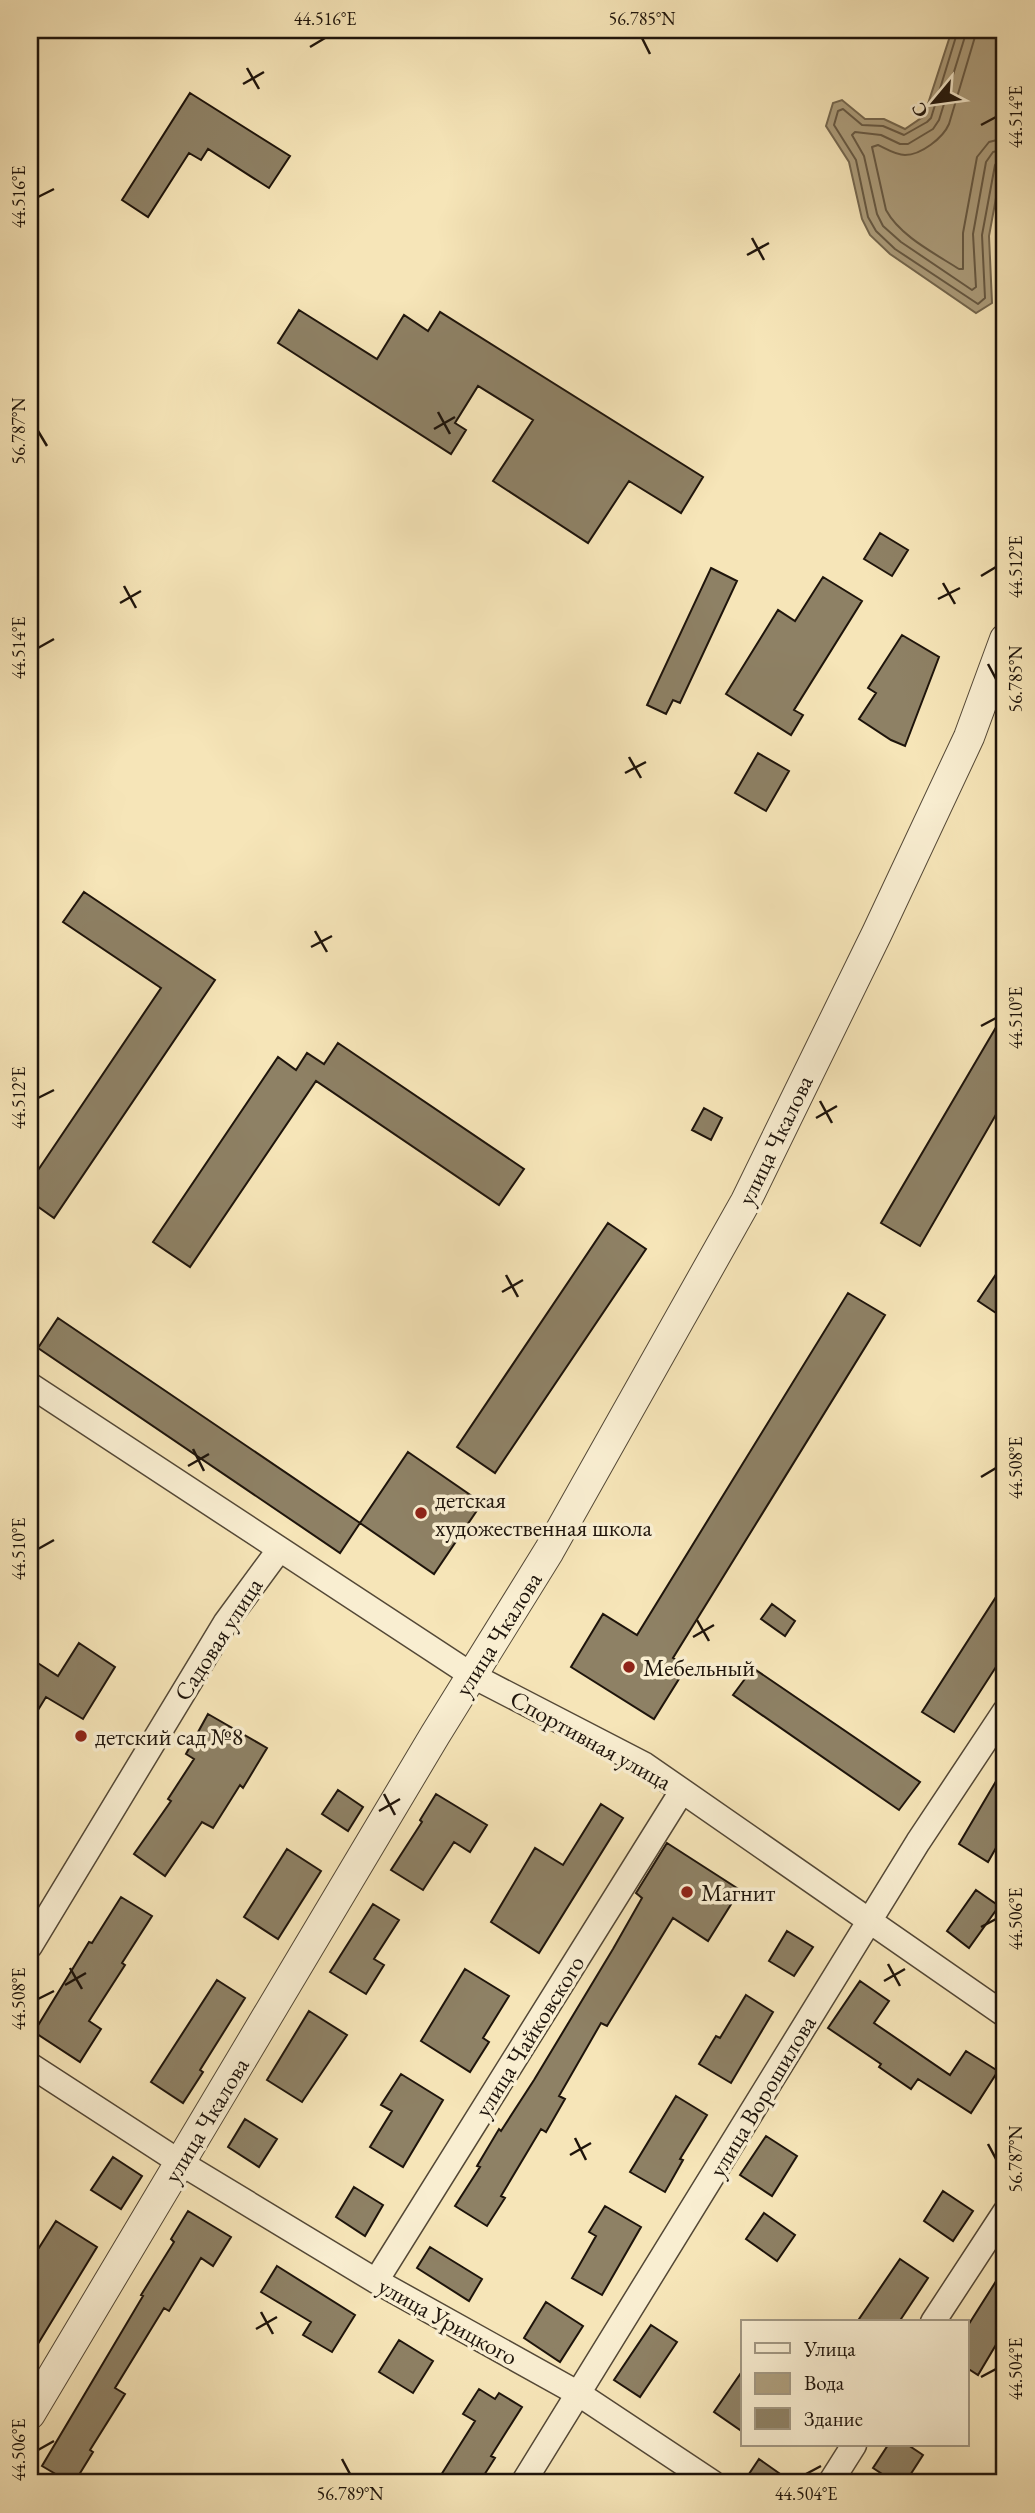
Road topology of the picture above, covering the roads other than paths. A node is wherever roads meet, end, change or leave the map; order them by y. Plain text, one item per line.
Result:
1 (1005, 639) edge
2 (30, 1384) edge
3 (279, 1550) junction
4 (473, 1676) junction
5 (1005, 1711) edge
6 (682, 1791) junction
7 (869, 1920) junction
8 (30, 1946) edge
9 (1005, 2015) edge
10 (30, 2065) edge
11 (181, 2163) junction
12 (1005, 2212) edge
13 (376, 2281) junction
14 (934, 2320) edge
15 (579, 2394) junction
16 (30, 2414) edge
17 (853, 2446) edge
18 (523, 2483) edge
19 (713, 2483) edge
20 (830, 2483) edge

1 - 4 street, улица Чкалова
2 - 3 street, Спортивная улица
3 - 4 street, Спортивная улица
3 - 8 street, Садовая улица
4 - 6 street, Спортивная улица
4 - 11 street, улица Чкалова
5 - 7 street, улица Ворошилова
6 - 7 street, Спортивная улица
6 - 13 street, улица Чайковского
7 - 9 street, Спортивная улица
7 - 15 street, улица Ворошилова
10 - 11 street, улица Урицкого
11 - 13 street, улица Урицкого
11 - 16 street, улица Чкалова
12 - 14 street
13 - 15 street, улица Урицкого
15 - 18 street, улица Ворошилова
15 - 19 street, улица Урицкого
17 - 20 street

